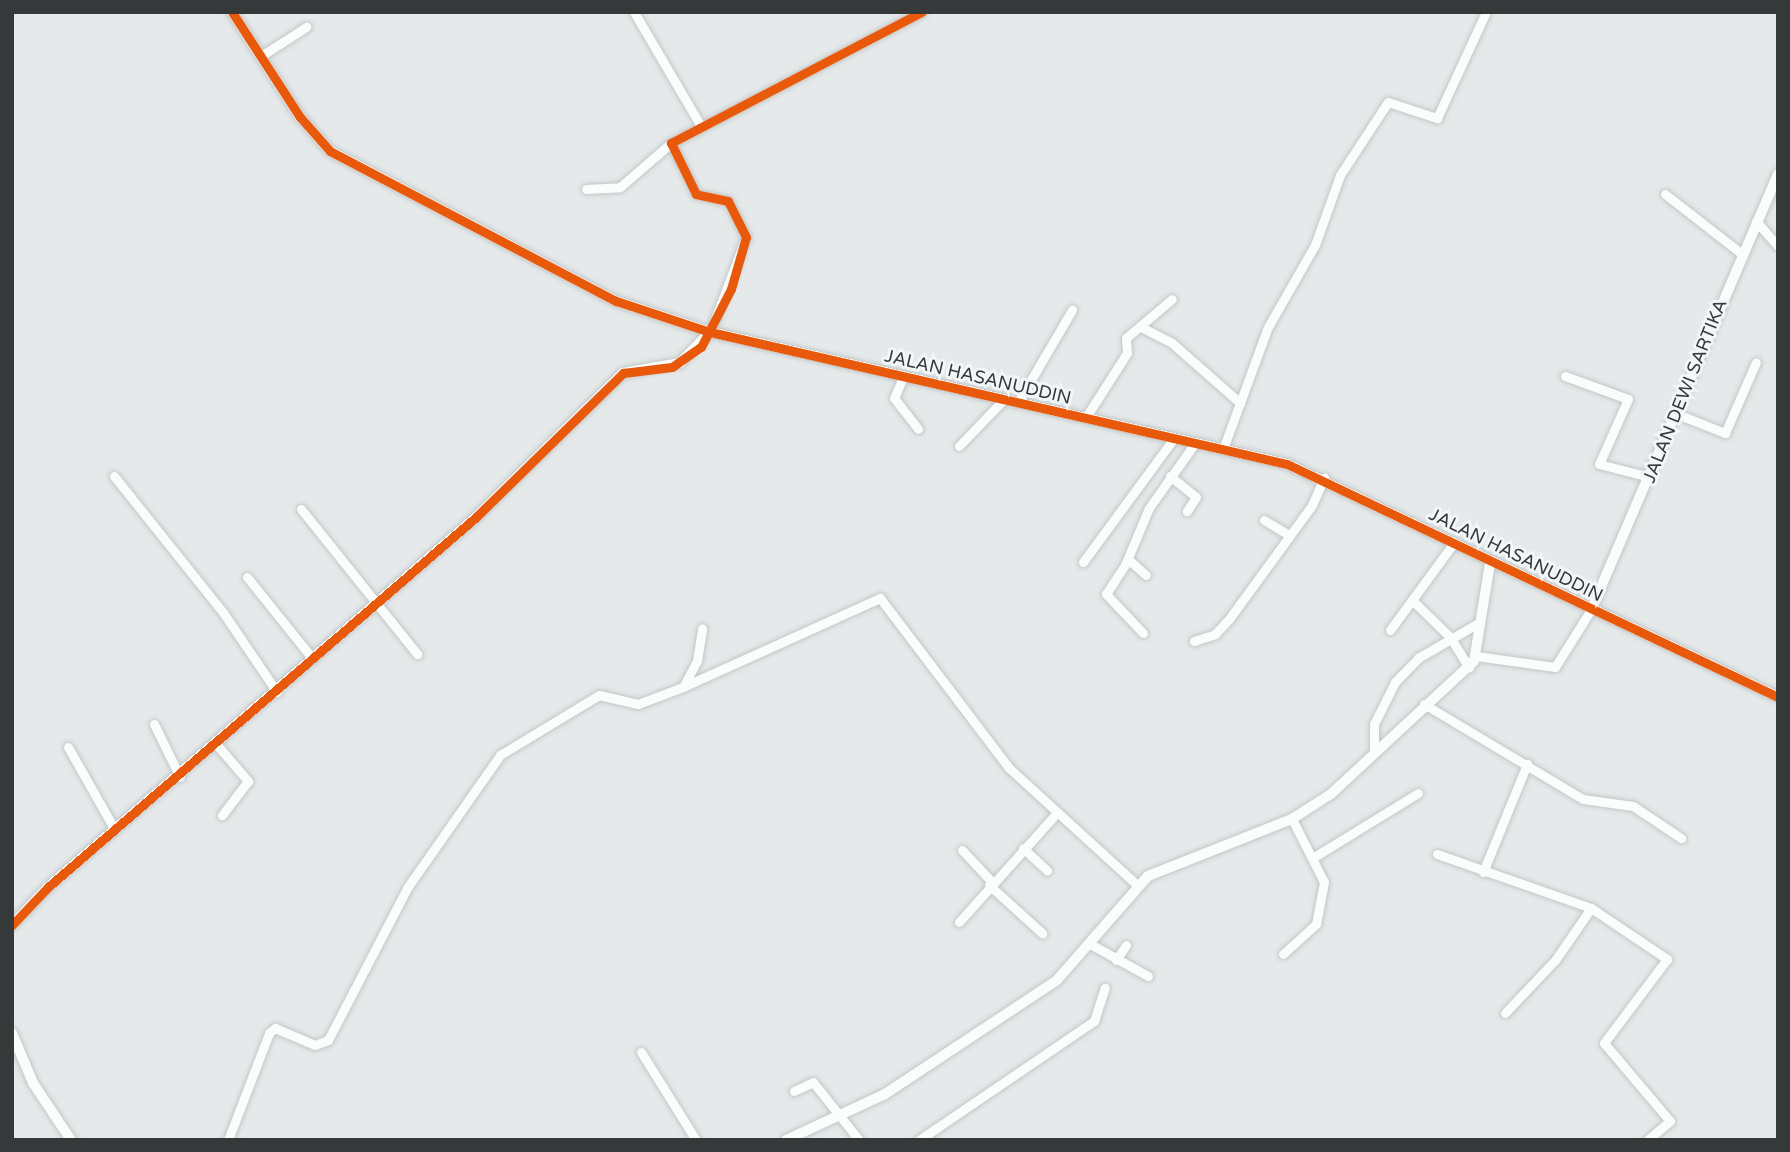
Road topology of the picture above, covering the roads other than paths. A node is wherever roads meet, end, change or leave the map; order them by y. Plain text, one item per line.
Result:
1 (232, 12) edge
2 (634, 12) edge
3 (922, 12) edge
4 (1486, 12) edge
5 (306, 27) dead end
6 (261, 56) junction
7 (701, 126) junction
8 (671, 143) junction
9 (1778, 174) edge
10 (586, 189) dead end
11 (1665, 194) dead end
12 (1756, 221) junction
13 (1778, 246) edge
14 (1742, 254) junction
15 (1172, 299) dead end
16 (1072, 310) dead end
17 (1141, 327) junction
18 (710, 332) junction
19 (1756, 362) dead end
20 (899, 376) junction
21 (1565, 376) dead end
22 (1004, 399) junction
23 (1018, 402) junction
24 (1240, 402) junction
25 (1677, 414) junction
26 (1086, 417) junction
27 (918, 429) dead end
28 (1174, 438) junction
29 (1195, 443) junction
30 (959, 446) dead end
31 (1223, 449) junction
32 (1170, 475) junction
33 (114, 477) dead end
34 (1650, 477) junction
35 (1324, 478) junction
36 (301, 509) dead end
37 (1187, 511) dead end
38 (1264, 520) dead end
39 (1286, 533) junction
40 (1453, 544) junction
41 (1128, 558) junction
42 (1083, 562) dead end
43 (1490, 563) junction
44 (1146, 575) dead end
45 (247, 578) dead end
46 (1412, 600) junction
47 (374, 602) junction
48 (1592, 608) junction
49 (1480, 622) junction
50 (702, 628) dead end
51 (1390, 630) dead end
52 (1143, 632) dead end
53 (1450, 637) junction
54 (1194, 641) dead end
55 (417, 654) dead end
56 (1476, 656) junction
57 (313, 659) junction
58 (1469, 667) junction
59 (683, 687) junction
60 (277, 692) junction
61 (1778, 697) edge
62 (1424, 704) junction
63 (154, 724) dead end
64 (218, 745) junction
65 (68, 747) dead end
66 (1374, 752) junction
67 (1527, 764) junction
68 (180, 776) junction
69 (1418, 793) dead end
70 (222, 815) dead end
71 (1055, 815) junction
72 (1292, 819) junction
73 (115, 830) junction
74 (1681, 838) dead end
75 (1023, 848) junction
76 (962, 850) dead end
77 (1437, 854) dead end
78 (1314, 857) junction
79 (1047, 870) dead end
80 (1483, 872) junction
81 (990, 883) junction
82 (1138, 884) junction
83 (1591, 908) junction
84 (959, 922) dead end
85 (12, 925) edge
86 (1042, 933) dead end
87 (1093, 944) junction
88 (1126, 946) dead end
89 (1283, 954) dead end
90 (1116, 960) junction
91 (1147, 976) dead end
92 (1105, 988) dead end
93 (1505, 1013) dead end
94 (12, 1032) edge
95 (641, 1052) dead end
96 (794, 1091) dead end
97 (836, 1117) junction
98 (71, 1140) edge
99 (228, 1140) edge
100 (696, 1140) edge
101 (786, 1140) edge
102 (859, 1140) edge
103 (919, 1140) edge
104 (1647, 1140) edge

1 - 6 street, JALAN HASANUDDIN
2 - 7 street
3 - 7 street
4 - 24 street
5 - 6 street
6 - 18 street, JALAN HASANUDDIN
7 - 8 street
8 - 10 street
8 - 18 street
9 - 12 street, JALAN DEWI SARTIKA
11 - 14 street
12 - 13 street
12 - 14 street, JALAN DEWI SARTIKA
14 - 25 street, JALAN DEWI SARTIKA
15 - 17 street
16 - 23 street
17 - 24 street
17 - 26 street
18 - 20 street, JALAN HASANUDDIN
18 - 47 street
19 - 25 street
20 - 22 street, JALAN HASANUDDIN
20 - 27 street
21 - 34 street
22 - 23 street, JALAN HASANUDDIN
22 - 30 street
23 - 26 street, JALAN HASANUDDIN
24 - 31 street
25 - 34 street, JALAN DEWI SARTIKA
26 - 28 street, JALAN HASANUDDIN
28 - 29 street, JALAN HASANUDDIN
28 - 42 street
29 - 31 street, JALAN HASANUDDIN
29 - 32 street
31 - 35 street, JALAN HASANUDDIN
32 - 37 street
32 - 41 street
33 - 60 street
34 - 48 street, JALAN DEWI SARTIKA
35 - 39 street
35 - 40 street, JALAN HASANUDDIN
36 - 47 street
38 - 39 street
39 - 54 street
40 - 43 street, JALAN HASANUDDIN
40 - 46 street
41 - 44 street
41 - 52 street
43 - 48 street, JALAN HASANUDDIN
43 - 49 street
45 - 57 street
46 - 51 street
46 - 53 street
47 - 55 street
47 - 57 street
48 - 56 street
48 - 61 street, JALAN HASANUDDIN
49 - 53 street
49 - 56 street
50 - 59 street
53 - 58 street
53 - 66 street
56 - 58 street
57 - 60 street
58 - 62 street
59 - 71 street
59 - 99 street
60 - 64 street
62 - 66 street
62 - 67 street
63 - 68 street
64 - 68 street
64 - 70 street
65 - 73 street
66 - 72 street
67 - 74 street
67 - 80 street
68 - 73 street
69 - 78 street
71 - 75 street
71 - 82 street
72 - 78 street
72 - 82 street
73 - 85 street
75 - 79 street
75 - 81 street
76 - 81 street
77 - 80 street
78 - 89 street
80 - 83 street
81 - 84 street
81 - 86 street
82 - 87 street
83 - 93 street
83 - 104 street
87 - 90 street
87 - 97 street
88 - 90 street
90 - 91 street
92 - 103 street
94 - 98 street
95 - 100 street
96 - 97 street
97 - 101 street
97 - 102 street

